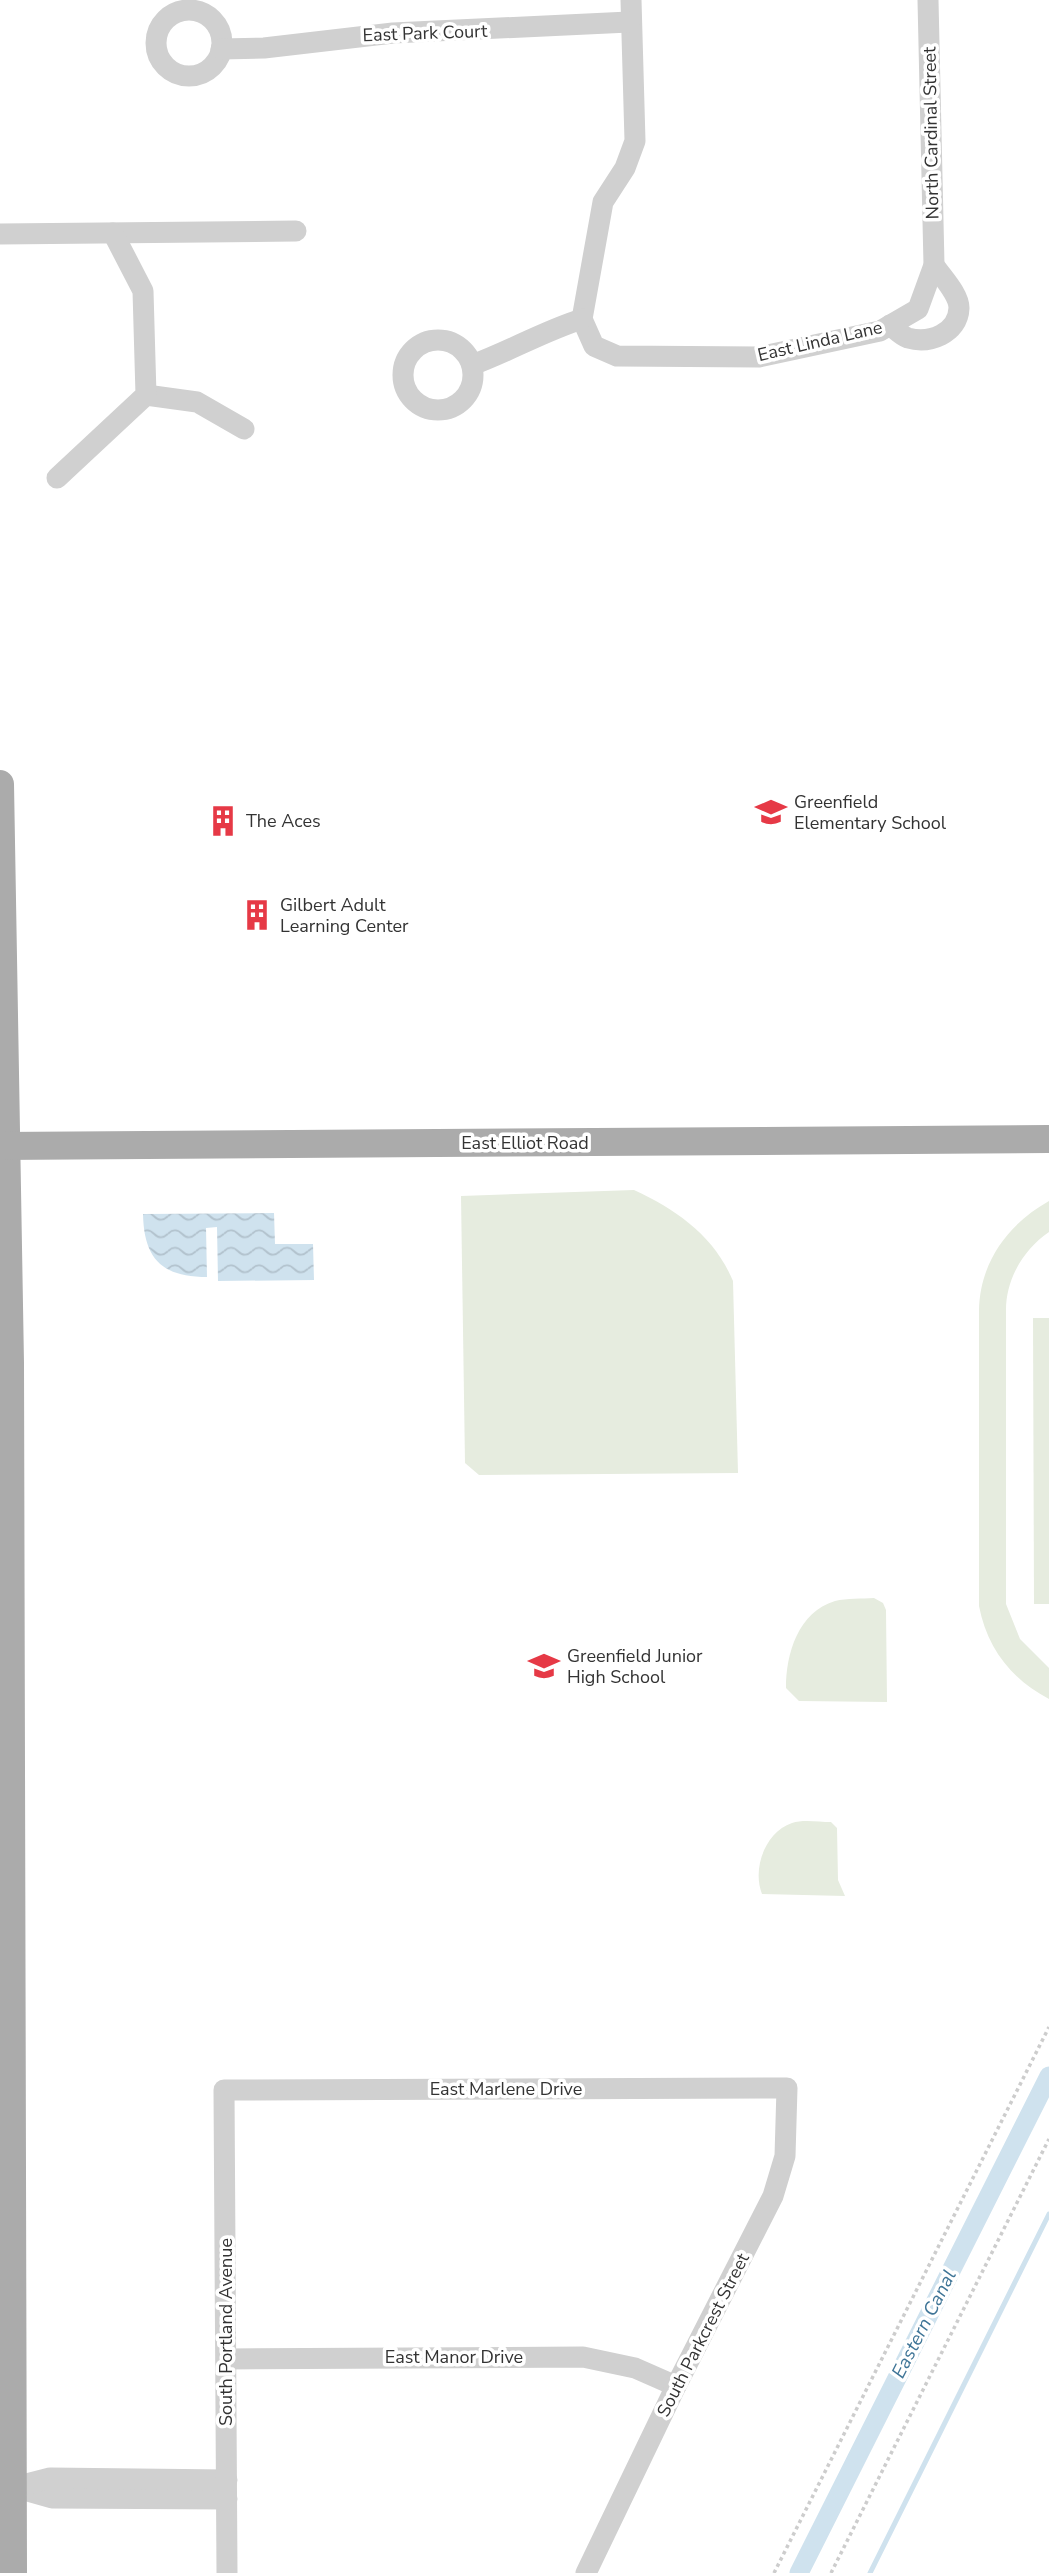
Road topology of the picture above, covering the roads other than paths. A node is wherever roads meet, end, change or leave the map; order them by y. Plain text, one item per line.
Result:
1 (631, 0) edge
2 (928, 0) edge
3 (629, 22) junction
4 (221, 49) dead end
5 (296, 231) dead end
6 (113, 233) junction
7 (0, 234) edge
8 (934, 265) junction
9 (918, 309) joint
10 (582, 319) junction
11 (890, 325) junction
12 (472, 365) dead end
13 (146, 395) junction
14 (244, 429) dead end
15 (57, 478) dead end
16 (0, 784) edge
17 (1049, 1139) edge
18 (4, 1146) edge
19 (787, 2088) joint
20 (224, 2090) joint
21 (6, 2101) edge
22 (227, 2359) junction
23 (676, 2386) junction
24 (13, 2487) junction
25 (227, 2489) junction
26 (13, 2573) edge
27 (227, 2573) edge
28 (586, 2573) edge

1 - 3 street
2 - 8 street, North Cardinal Street
3 - 4 street, East Park Court
3 - 10 street
5 - 6 street
6 - 7 street
6 - 13 street
8 - 9 street, North Cardinal Street
8 - 11 street
9 - 11 street, East Linda Lane
10 - 11 street, East Linda Lane
10 - 12 street
13 - 14 street
13 - 15 street
16 - 18 main road
17 - 18 main road, East Elliot Road
18 - 21 main road
19 - 20 street, East Marlene Drive
19 - 23 street, South Parkcrest Street
20 - 22 street, South Portland Avenue
21 - 24 main road
22 - 23 street, East Manor Drive
22 - 25 street, South Portland Avenue
23 - 28 street, South Parkcrest Street
24 - 25 street
24 - 26 main road
25 - 27 street, South Portland Avenue

